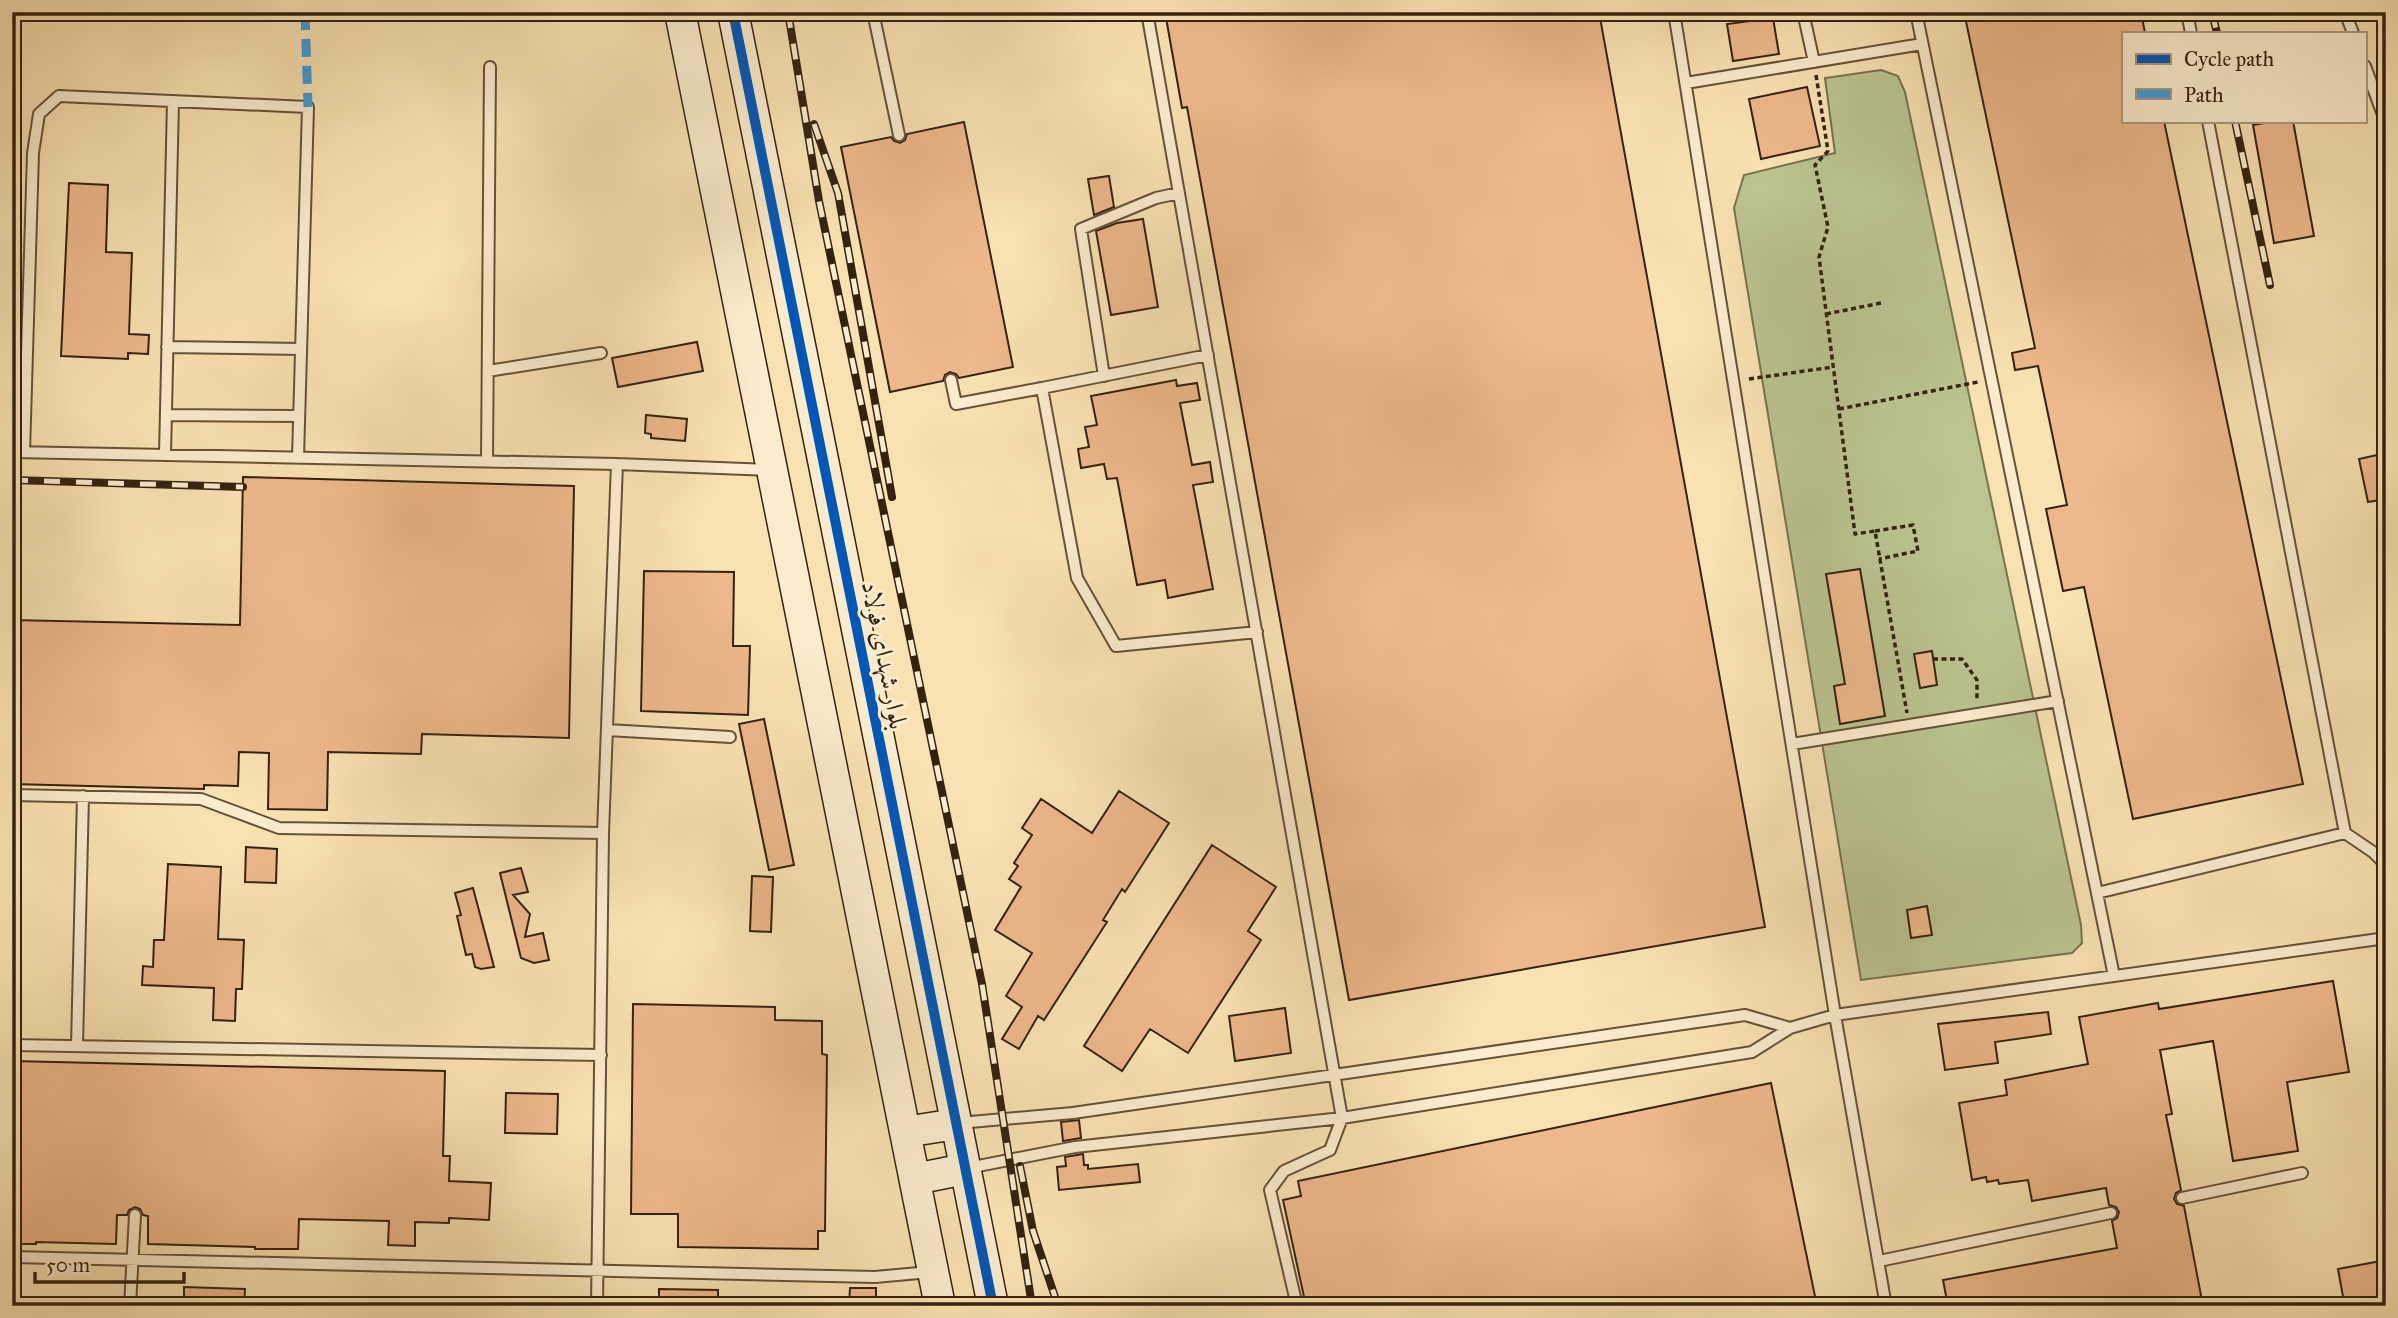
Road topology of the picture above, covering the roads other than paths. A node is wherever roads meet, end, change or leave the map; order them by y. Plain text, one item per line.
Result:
1 (680, 12) edge
2 (733, 12) edge
3 (873, 12) edge
4 (1147, 12) edge
5 (1674, 12) edge
6 (1803, 12) edge
7 (1916, 12) edge
8 (2188, 12) edge
9 (2345, 12) edge
10 (2192, 32) edge
11 (2353, 32) edge
12 (1922, 44) junction
13 (1814, 62) junction
14 (490, 66) dead end
15 (2366, 69) edge
16 (1686, 83) junction
17 (173, 101) junction
18 (2208, 122) edge
19 (2386, 123) edge
20 (899, 135) dead end
21 (1179, 193) junction
22 (167, 347) junction
23 (301, 349) junction
24 (601, 353) dead end
25 (1208, 355) junction
26 (488, 370) junction
27 (1104, 376) junction
28 (951, 380) dead end
29 (1042, 388) junction
30 (166, 415) junction
31 (299, 416) junction
32 (18, 452) edge
33 (165, 455) junction
34 (298, 458) junction
35 (487, 461) junction
36 (617, 464) junction
37 (772, 471) junction
38 (1257, 632) junction
39 (2058, 701) junction
40 (607, 730) junction
41 (730, 737) dead end
42 (1792, 744) junction
43 (12, 795) edge
44 (83, 796) junction
45 (603, 832) junction
46 (2345, 833) junction
47 (2386, 865) edge
48 (2097, 892) junction
49 (2386, 938) edge
50 (2114, 976) junction
51 (1835, 1015) junction
52 (1790, 1028) junction
53 (12, 1045) edge
54 (77, 1046) junction
55 (601, 1055) junction
56 (1334, 1075) junction
57 (1342, 1118) junction
58 (956, 1124) junction
59 (905, 1132) junction
60 (965, 1169) junction
61 (2302, 1173) dead end
62 (915, 1179) junction
63 (2182, 1198) dead end
64 (2111, 1213) dead end
65 (135, 1215) dead end
66 (12, 1257) edge
67 (132, 1259) junction
68 (1878, 1261) junction
69 (598, 1270) junction
70 (933, 1272) junction
71 (130, 1306) edge
72 (597, 1306) edge
73 (940, 1306) edge
74 (993, 1306) edge
75 (1297, 1306) edge
76 (1886, 1306) edge

1 - 37 street
2 - 58 street, بلوار شهدای فولاد
3 - 20 lane
4 - 21 lane
5 - 16 lane
6 - 13 lane
7 - 12 lane
8 - 10 lane
9 - 11 lane
12 - 13 lane
12 - 39 lane
13 - 16 lane
14 - 26 lane
15 - 19 lane
16 - 42 lane
17 - 22 lane
17 - 23 lane
17 - 32 lane
18 - 46 lane
21 - 25 lane
21 - 27 lane
22 - 23 lane
22 - 30 lane
23 - 31 lane
24 - 26 lane
25 - 27 lane
25 - 38 lane
26 - 35 lane
27 - 29 lane
28 - 29 lane
29 - 38 lane
30 - 31 lane
30 - 33 lane
31 - 34 lane
32 - 33 lane
33 - 34 lane
34 - 35 lane
35 - 36 lane
36 - 37 lane
36 - 40 lane
37 - 59 street
38 - 56 lane
39 - 42 lane
39 - 48 lane
40 - 41 lane
40 - 45 lane
42 - 51 lane
43 - 44 lane
44 - 45 lane
44 - 54 lane
45 - 55 lane
46 - 47 lane
46 - 48 lane
48 - 50 lane
49 - 50 lane
50 - 51 lane
51 - 52 lane
51 - 68 lane
52 - 56 lane
52 - 57 lane
53 - 54 lane
54 - 55 lane
55 - 69 lane
56 - 57 lane
56 - 58 lane
57 - 60 lane
57 - 75 lane
58 - 59 street
58 - 60 street, بلوار شهدای فولاد
59 - 62 street
60 - 62 street
60 - 74 street, بلوار شهدای فولاد
61 - 63 lane
62 - 70 street
64 - 68 lane
65 - 67 lane
66 - 67 lane
67 - 69 lane
67 - 71 lane
68 - 76 lane
69 - 70 lane
69 - 72 lane
70 - 73 street

